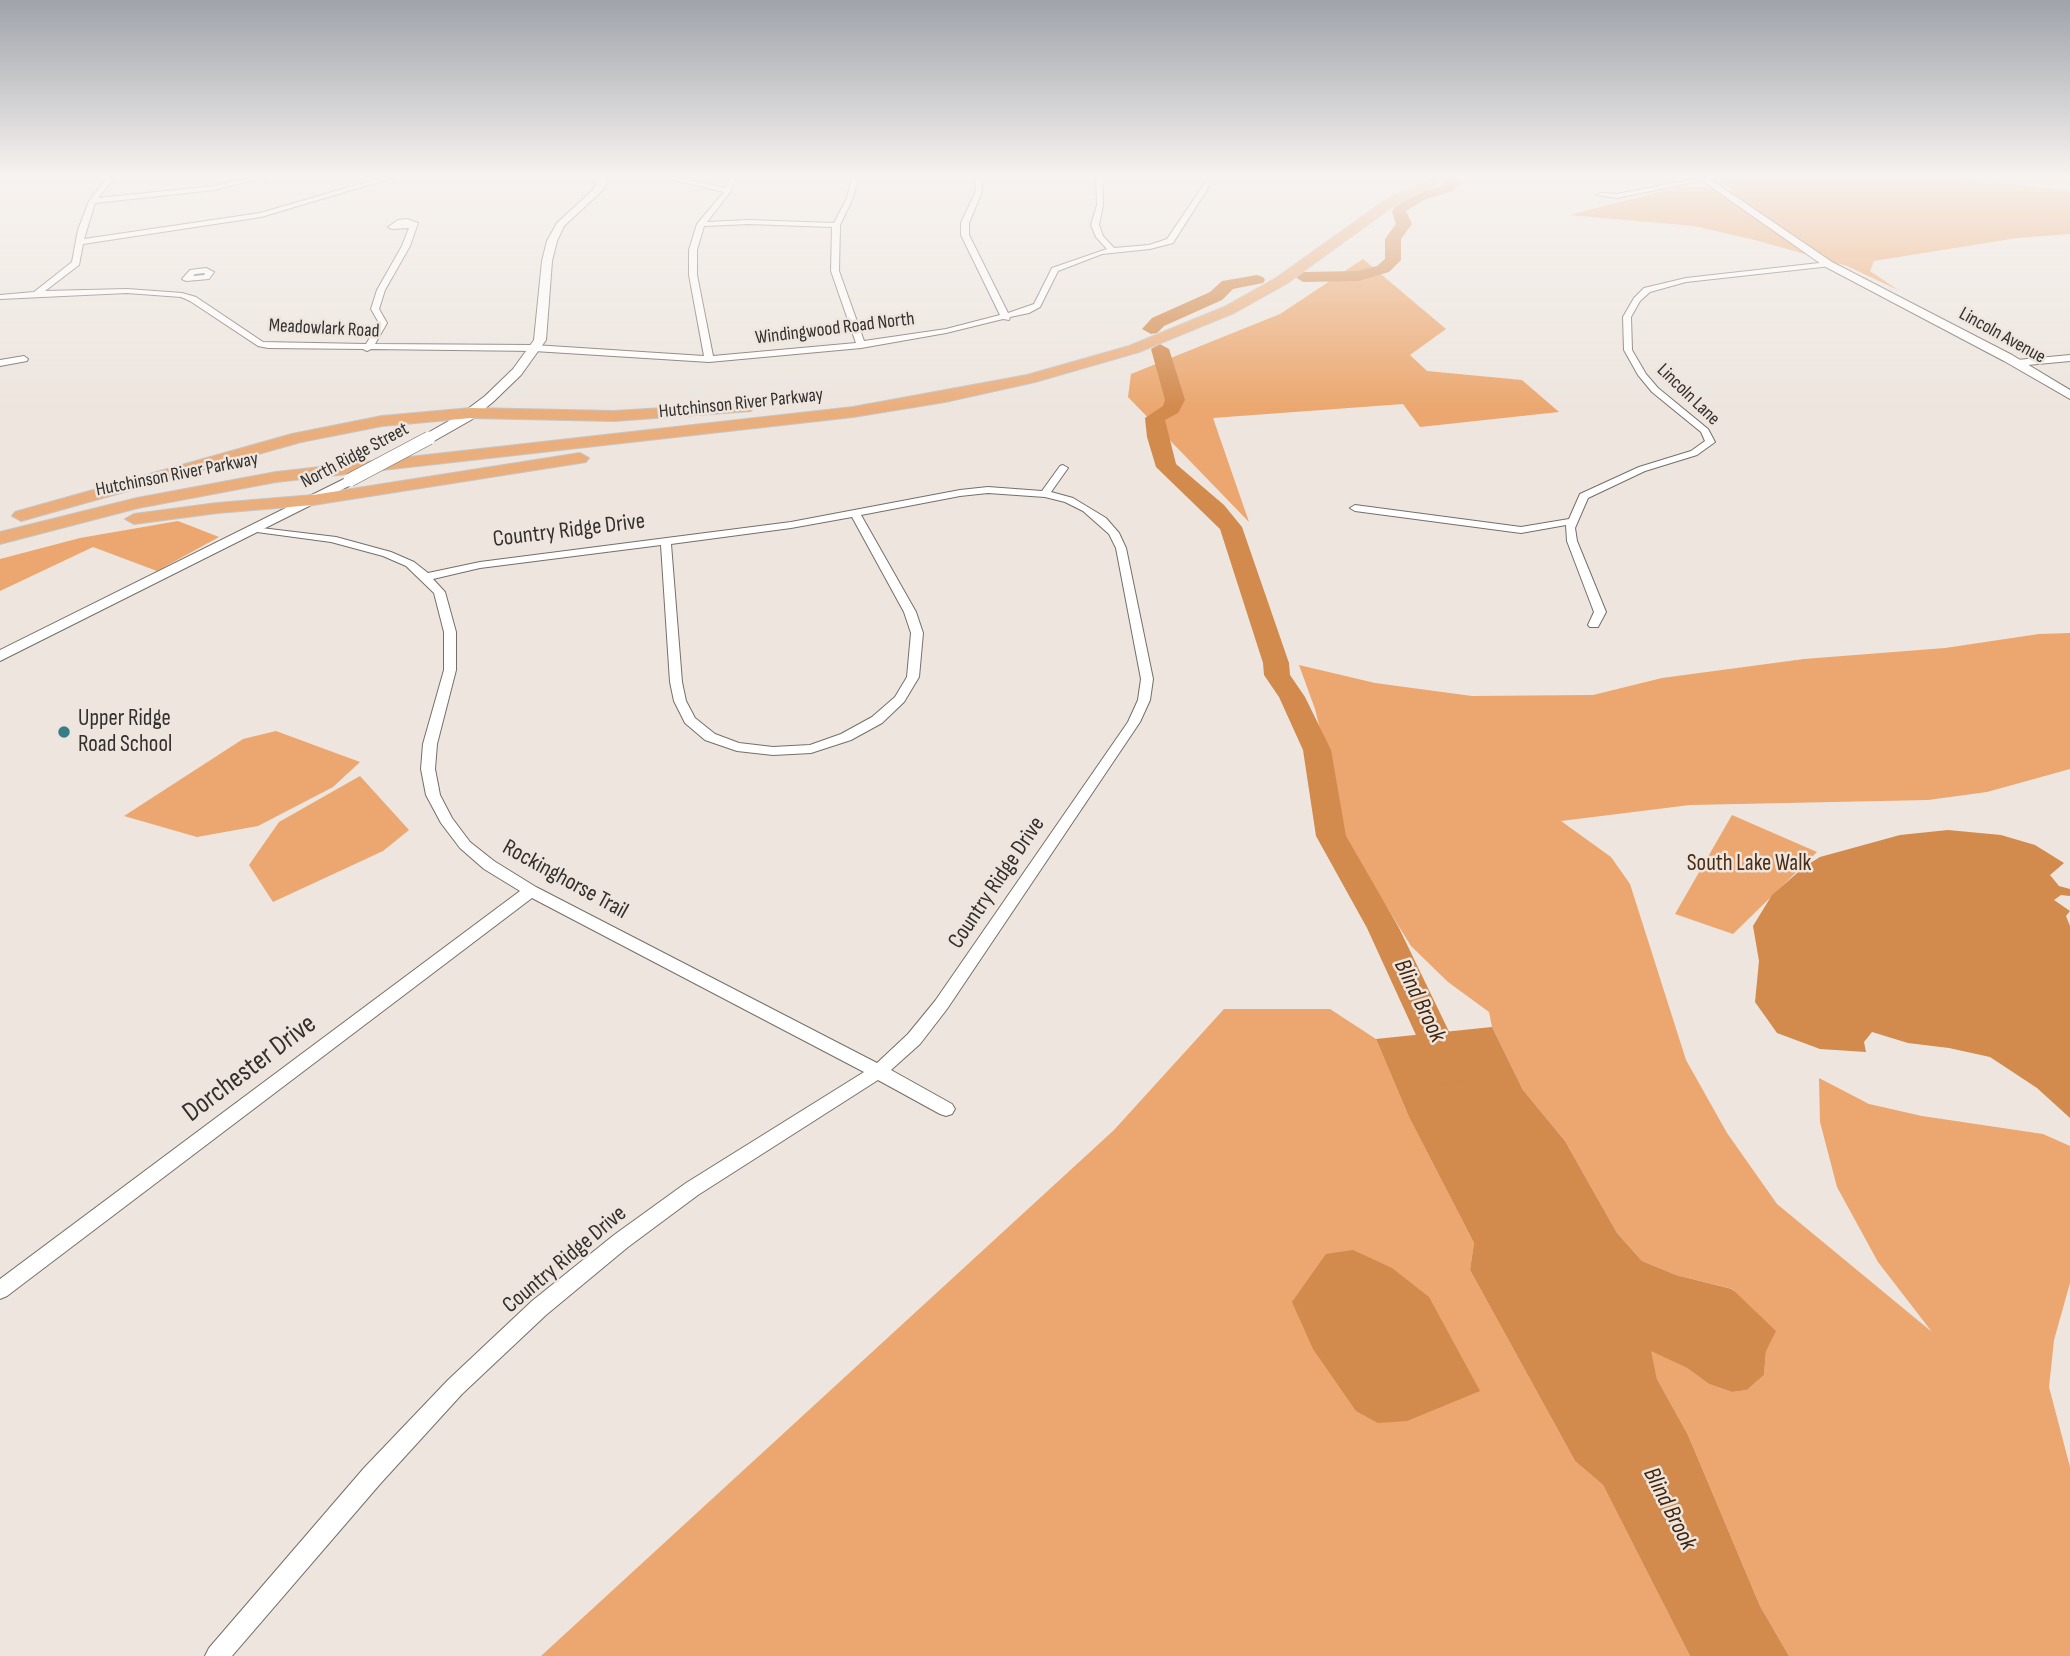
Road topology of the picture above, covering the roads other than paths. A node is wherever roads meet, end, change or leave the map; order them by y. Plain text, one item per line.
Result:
1 (78, 254) edge
2 (400, 254) edge
3 (549, 254) edge
4 (693, 254) edge
5 (835, 254) edge
6 (974, 254) edge
7 (1095, 254) edge
8 (1304, 254) edge
9 (1318, 254) edge
10 (1814, 254) edge
11 (1828, 264) junction
12 (190, 281) dead end
13 (37, 293) junction
14 (166, 293) junction
15 (0, 297) edge
16 (1006, 318) junction
17 (861, 345) junction
18 (367, 348) junction
19 (534, 348) junction
20 (2070, 358) edge
21 (24, 359) dead end
22 (709, 359) junction
23 (0, 363) edge
24 (2017, 363) junction
25 (1036, 371) junction
26 (980, 390) junction
27 (2070, 395) edge
28 (471, 413) junction
29 (1063, 468) dead end
30 (1045, 494) junction
31 (313, 500) junction
32 (1355, 508) dead end
33 (855, 513) junction
34 (0, 522) edge
35 (1573, 522) junction
36 (257, 529) junction
37 (0, 531) edge
38 (0, 538) edge
39 (666, 542) junction
40 (0, 548) edge
41 (426, 577) junction
42 (1594, 625) dead end
43 (0, 656) edge
44 (531, 891) junction
45 (879, 1071) junction
46 (946, 1109) dead end
47 (0, 1290) edge
48 (217, 1656) edge

1 - 13 street
2 - 18 street
3 - 19 street, North Ridge Street
4 - 22 street
5 - 17 street
6 - 16 street
7 - 16 street, Windingwood Road North
8 - 25 highway, Hutchinson River Parkway
9 - 26 highway, Hutchinson River Parkway
10 - 11 street, Lincoln Avenue
11 - 24 street, Lincoln Avenue
11 - 35 street, Lincoln Lane
12 - 14 street
13 - 14 street, Meadowlark Road
13 - 15 street, Meadowlark Road
14 - 18 street, Meadowlark Road
16 - 17 street, Windingwood Road North
17 - 22 street, Windingwood Road North
18 - 19 street, Meadowlark Road
19 - 22 street, Windingwood Road North
19 - 28 street, North Ridge Street
20 - 24 street
21 - 23 street
24 - 27 street, Lincoln Avenue
25 - 28 highway
25 - 37 highway, Hutchinson River Parkway
26 - 31 highway
26 - 38 highway, Hutchinson River Parkway
28 - 31 street, North Ridge Street, bridge
28 - 34 highway
29 - 30 street
30 - 33 street, Country Ridge Drive
30 - 45 street, Country Ridge Drive
31 - 36 street, North Ridge Street
31 - 40 highway
32 - 35 street
33 - 39 street, Country Ridge Drive
33 - 39 street
35 - 42 street
36 - 41 street, Rockinghorse Trail
36 - 43 street, North Ridge Street
39 - 41 street, Country Ridge Drive
41 - 44 street, Rockinghorse Trail
44 - 45 street, Rockinghorse Trail
44 - 47 street, Dorchester Drive
45 - 46 street, Rockinghorse Trail
45 - 48 street, Country Ridge Drive

